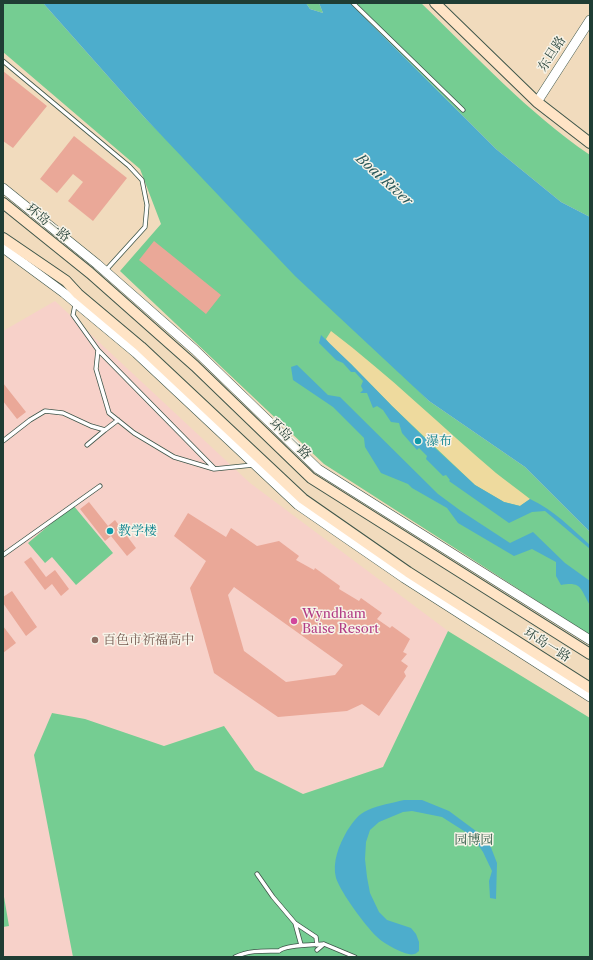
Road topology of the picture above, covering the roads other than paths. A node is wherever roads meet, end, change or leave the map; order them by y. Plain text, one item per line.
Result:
1 (353, 3) edge
2 (435, 3) edge
3 (590, 20) edge
4 (3, 61) edge
5 (537, 102) junction
6 (464, 110) dead end
7 (590, 143) edge
8 (3, 188) edge
9 (3, 203) edge
10 (3, 238) edge
11 (3, 248) edge
12 (105, 271) junction
13 (76, 298) junction
14 (98, 350) junction
15 (118, 420) junction
16 (105, 430) junction
17 (3, 441) edge
18 (87, 445) dead end
19 (260, 464) junction
20 (214, 468) junction
21 (100, 486) dead end
22 (3, 555) edge
23 (590, 640) edge
24 (590, 654) edge
25 (590, 688) edge
26 (590, 697) edge
27 (257, 874) dead end
28 (295, 923) junction
29 (324, 944) junction
30 (301, 945) junction
31 (317, 945) junction
32 (317, 950) dead end
33 (235, 957) edge
34 (355, 957) edge

1 - 6 lane
2 - 5 main road
3 - 5 street, 东旦路
4 - 12 lane
5 - 7 main road
8 - 12 street
9 - 24 main road, 环岛一路
10 - 13 main road, 环岛一路
11 - 13 street
12 - 23 street
13 - 14 lane
13 - 19 main road, 环岛一路
14 - 15 lane
14 - 20 lane
15 - 16 lane
15 - 20 lane
16 - 17 lane
16 - 18 lane
19 - 20 lane
19 - 25 main road, 环岛一路
19 - 26 street
21 - 22 lane
27 - 28 lane
28 - 30 lane
28 - 31 lane
29 - 31 lane
29 - 32 lane
29 - 34 lane
30 - 31 lane
30 - 33 lane

